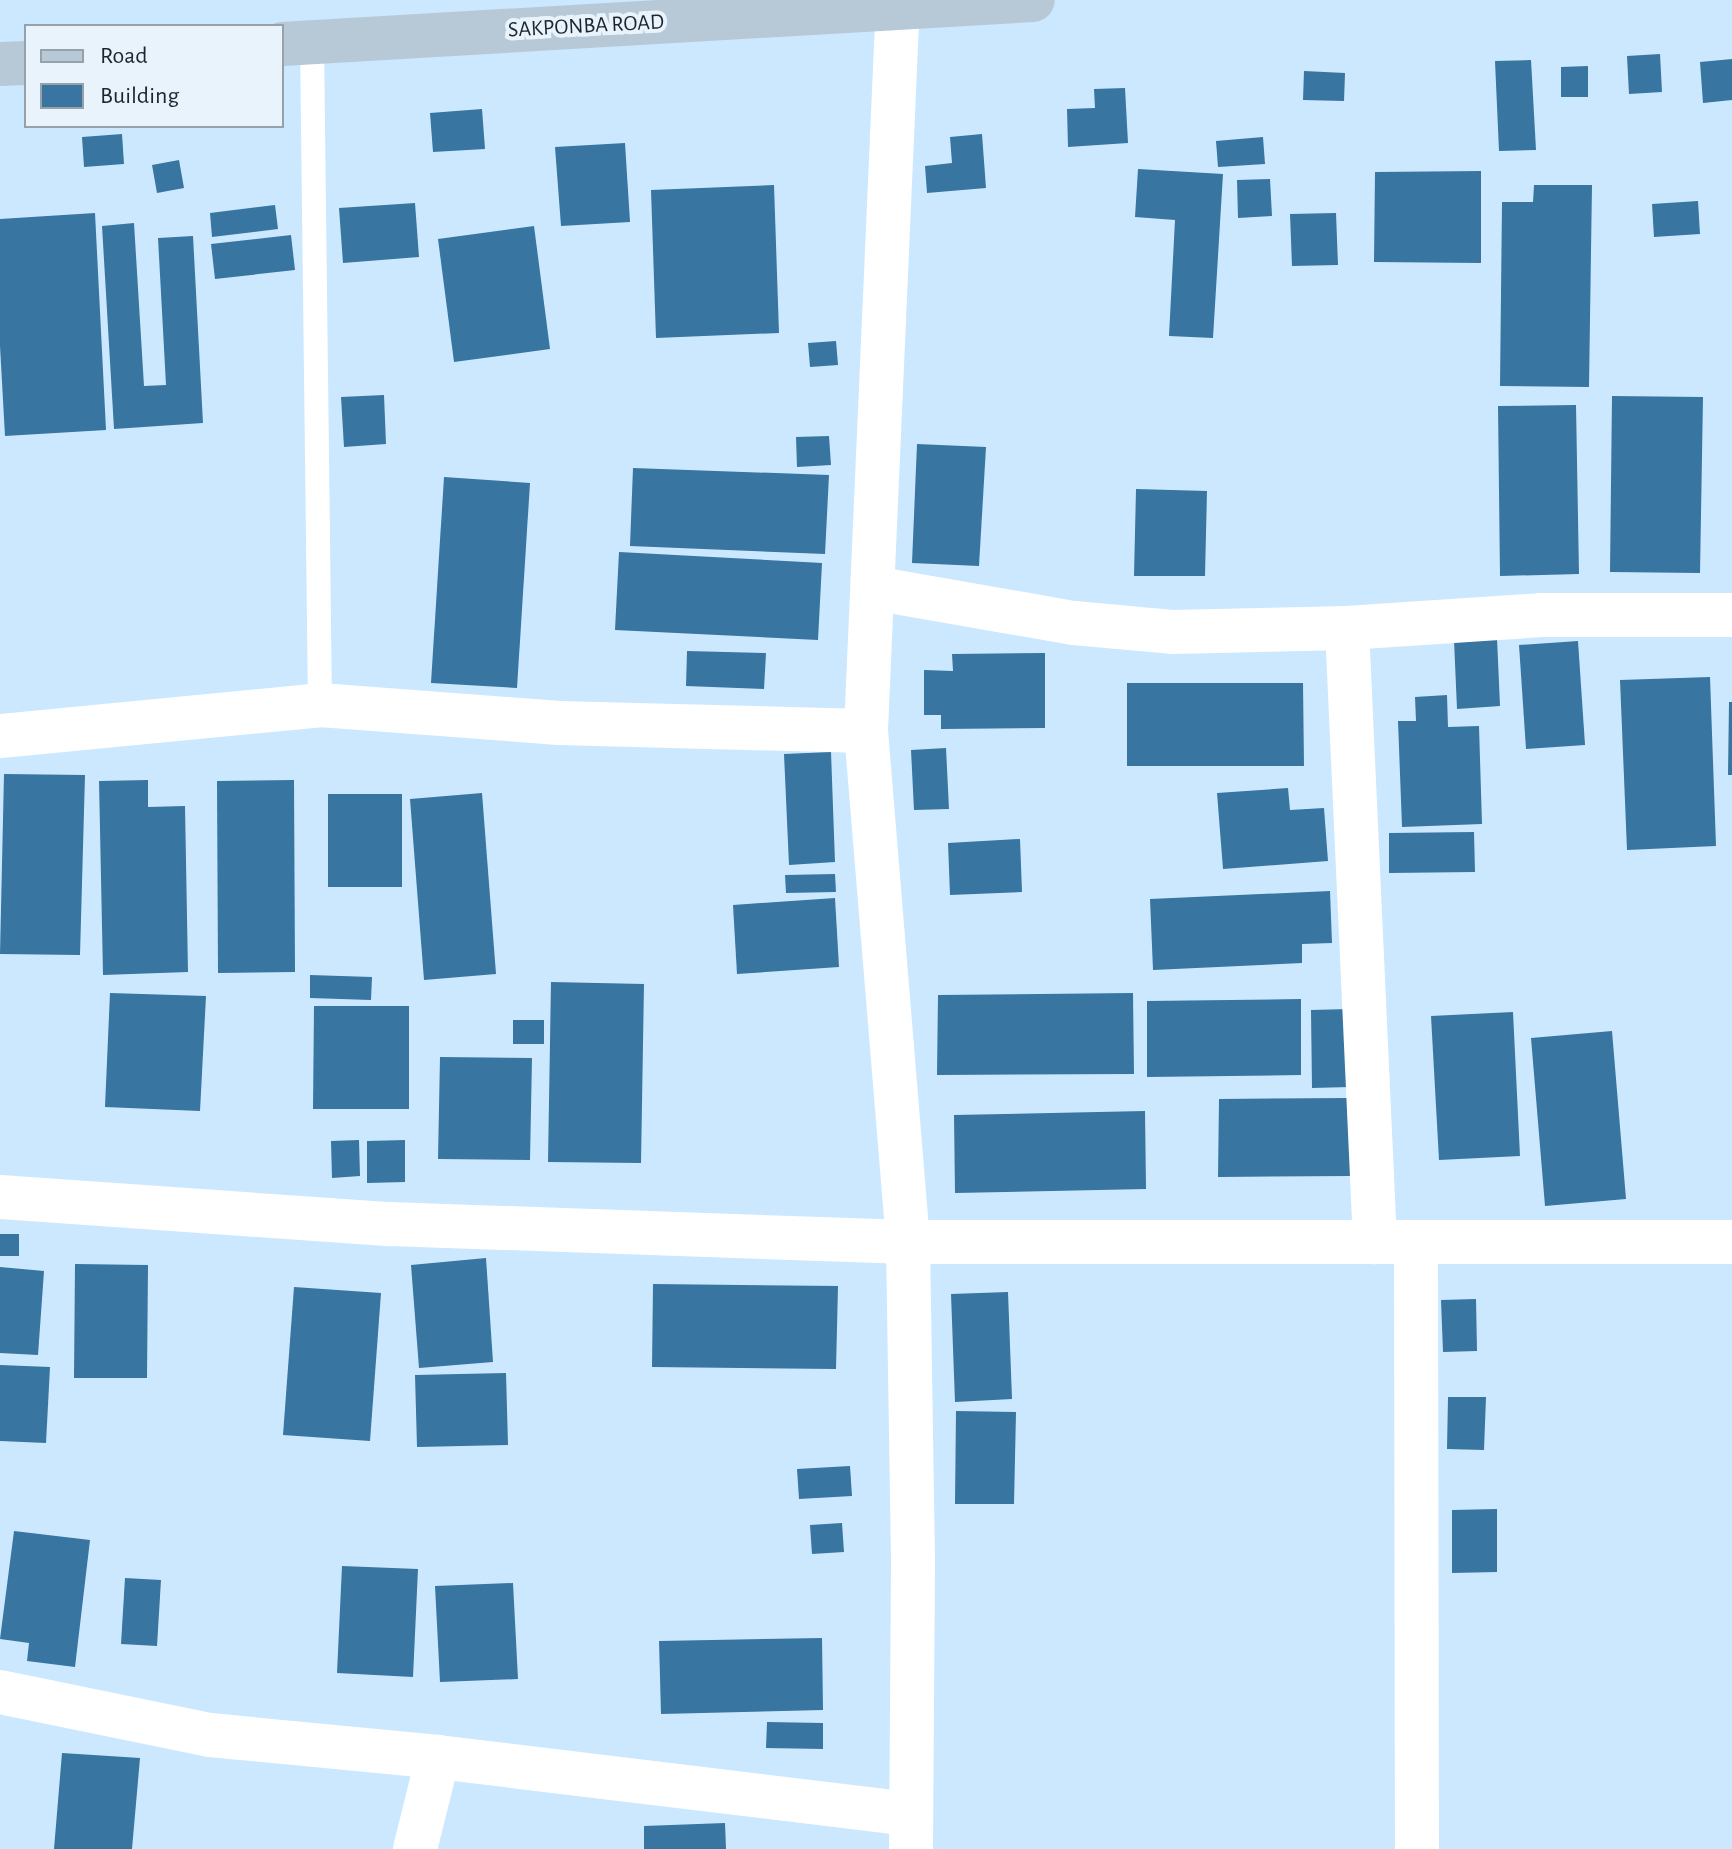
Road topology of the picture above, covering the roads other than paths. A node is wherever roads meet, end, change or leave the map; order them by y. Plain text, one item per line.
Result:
1 (1033, 0) edge
2 (898, 4) edge
3 (297, 43) edge
4 (24, 63) edge
5 (0, 64) edge
6 (873, 588) junction
7 (1732, 615) edge
8 (1347, 628) junction
9 (320, 705) junction
10 (866, 731) junction
11 (0, 736) edge
12 (0, 1197) edge
13 (908, 1242) junction
14 (1396, 1242) junction
15 (1732, 1242) edge
16 (0, 1692) edge
17 (438, 1757) junction
18 (911, 1831) edge
19 (415, 1849) edge
20 (1417, 1849) edge

1 - 2 main road, SAKPONBA ROAD
2 - 3 main road, SAKPONBA ROAD
2 - 6 street
3 - 9 lane
4 - 5 main road
6 - 8 street
6 - 10 street
7 - 8 street
8 - 14 street
9 - 10 street
9 - 11 street
10 - 13 street
12 - 13 street
13 - 14 street
13 - 18 street
14 - 15 street
14 - 20 street
16 - 17 street
17 - 18 street
17 - 19 street

